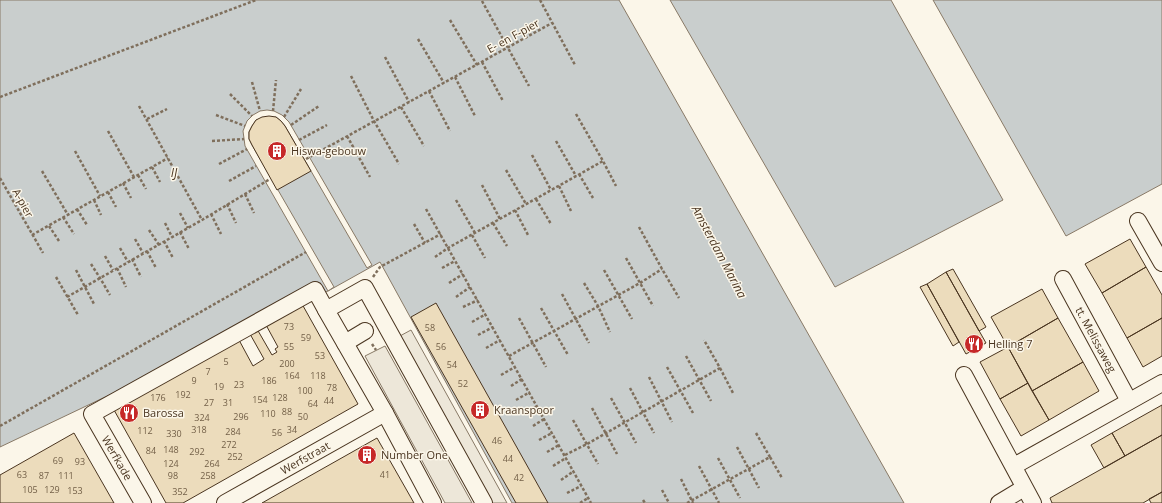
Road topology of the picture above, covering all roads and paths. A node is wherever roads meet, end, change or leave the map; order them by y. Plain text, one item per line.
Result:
1 (256, 0) edge
2 (540, 0) edge
3 (482, 1) dead end
4 (450, 20) dead end
5 (552, 23) junction
6 (418, 39) dead end
7 (508, 48) junction
8 (385, 57) dead end
9 (482, 62) junction
10 (576, 64) dead end
11 (477, 65) junction
12 (352, 76) dead end
13 (454, 77) junction
14 (276, 80) dead end
15 (252, 82) dead end
16 (444, 83) junction
17 (529, 86) dead end
18 (301, 89) dead end
19 (429, 92) junction
20 (230, 94) dead end
21 (0, 97) edge
22 (503, 101) dead end
23 (410, 102) junction
24 (139, 106) dead end
25 (319, 106) dead end
26 (401, 107) junction
27 (167, 109) dead end
28 (260, 111) dead end
29 (273, 111) dead end
30 (576, 114) dead end
31 (216, 115) dead end
32 (252, 116) dead end
33 (475, 116) dead end
34 (284, 117) dead end
35 (147, 119) junction
36 (374, 121) junction
37 (327, 124) dead end
38 (291, 125) dead end
39 (245, 126) dead end
40 (108, 131) dead end
41 (450, 131) dead end
42 (347, 136) junction
43 (244, 139) dead end
44 (299, 140) dead end
45 (212, 141) dead end
46 (556, 141) dead end
47 (424, 146) dead end
48 (247, 149) dead end
49 (75, 151) dead end
50 (532, 155) dead end
51 (168, 158) junction
52 (306, 159) dead end
53 (603, 161) junction
54 (219, 164) dead end
55 (399, 164) dead end
56 (152, 166) junction
57 (256, 166) dead end
58 (506, 170) dead end
59 (42, 171) dead end
60 (138, 174) junction
61 (578, 175) junction
62 (134, 177) junction
63 (370, 177) dead end
64 (0, 178) edge
65 (270, 179) dead end
66 (229, 181) dead end
67 (160, 182) dead end
68 (123, 183) junction
69 (482, 185) dead end
70 (558, 186) junction
71 (616, 186) dead end
72 (146, 189) dead end
73 (551, 190) junction
74 (108, 192) junction
75 (245, 194) junction
76 (100, 196) junction
77 (131, 198) dead end
78 (536, 198) junction
79 (593, 198) dead end
80 (94, 200) junction
81 (456, 200) dead end
82 (227, 204) junction
83 (526, 204) junction
84 (116, 207) dead end
85 (77, 209) junction
86 (426, 209) dead end
87 (515, 210) junction
88 (571, 211) dead end
89 (180, 213) dead end
90 (254, 213) dead end
91 (211, 214) junction
92 (68, 215) junction
93 (101, 215) dead end
94 (63, 217) junction
95 (500, 219) junction
96 (202, 220) junction
97 (1138, 220) dead end
98 (165, 223) dead end
99 (236, 223) dead end
100 (494, 223) junction
101 (414, 224) dead end
102 (551, 224) dead end
103 (87, 225) dead end
104 (49, 226) junction
105 (639, 227) dead end
106 (188, 228) junction
107 (149, 230) dead end
108 (180, 232) junction
109 (74, 234) dead end
110 (221, 234) dead end
111 (441, 234) junction
112 (474, 234) junction
113 (32, 235) junction
114 (528, 235) dead end
115 (172, 236) junction
116 (135, 239) dead end
117 (59, 241) dead end
118 (164, 241) junction
119 (425, 243) junction
120 (159, 244) junction
121 (507, 246) dead end
122 (120, 248) dead end
123 (448, 248) junction
124 (189, 249) dead end
125 (147, 251) junction
126 (306, 252) dead end
127 (43, 253) dead end
128 (143, 253) junction
129 (105, 256) dead end
130 (435, 256) dead end
131 (173, 258) dead end
132 (485, 258) dead end
133 (626, 258) dead end
134 (132, 259) junction
135 (455, 261) junction
136 (128, 262) junction
137 (1162, 263) edge
138 (91, 264) dead end
139 (380, 267) dead end
140 (117, 268) junction
141 (156, 268) dead end
142 (442, 268) dead end
143 (662, 269) junction
144 (76, 270) dead end
145 (113, 270) junction
146 (604, 270) dead end
147 (463, 274) junction
148 (141, 276) dead end
149 (56, 277) dead end
150 (100, 278) junction
151 (1063, 279) dead end
152 (449, 283) dead end
153 (584, 283) dead end
154 (640, 283) junction
155 (84, 287) junction
156 (126, 287) dead end
157 (470, 287) junction
158 (562, 294) dead end
159 (110, 295) dead end
160 (618, 295) junction
161 (68, 297) junction
162 (456, 297) dead end
163 (679, 298) dead end
164 (478, 300) junction
165 (94, 304) dead end
166 (598, 306) junction
167 (653, 306) dead end
168 (463, 307) dead end
169 (542, 308) dead end
170 (326, 310) junction
171 (486, 314) junction
172 (78, 315) dead end
173 (519, 318) dead end
174 (576, 318) junction
175 (632, 319) dead end
176 (472, 322) dead end
177 (493, 327) junction
178 (555, 330) junction
179 (365, 331) dead end
180 (610, 332) dead end
181 (478, 335) dead end
182 (500, 340) junction
183 (704, 340) dead end
184 (345, 343) junction
185 (532, 343) junction
186 (589, 343) dead end
187 (486, 348) dead end
188 (568, 354) dead end
189 (509, 356) junction
190 (686, 356) dead end
191 (515, 366) junction
192 (546, 367) dead end
193 (667, 367) dead end
194 (720, 368) junction
195 (501, 375) dead end
196 (964, 375) dead end
197 (649, 377) dead end
198 (522, 379) junction
199 (699, 379) junction
200 (1162, 383) edge
201 (510, 386) dead end
202 (630, 388) dead end
203 (680, 390) junction
204 (530, 392) junction
205 (733, 393) dead end
206 (611, 398) dead end
207 (516, 400) dead end
208 (711, 401) dead end
209 (1129, 401) junction
210 (661, 402) junction
211 (537, 406) junction
212 (592, 408) dead end
213 (643, 412) junction
214 (385, 413) junction
215 (693, 413) dead end
216 (524, 414) dead end
217 (544, 419) junction
218 (573, 420) dead end
219 (625, 422) junction
220 (672, 422) dead end
221 (0, 426) edge
222 (532, 426) dead end
223 (552, 433) junction
224 (654, 433) dead end
225 (756, 433) dead end
226 (605, 434) junction
227 (539, 440) dead end
228 (636, 443) dead end
229 (587, 444) junction
230 (559, 445) junction
231 (737, 447) dead end
232 (547, 452) dead end
233 (617, 454) dead end
234 (565, 457) junction
235 (770, 457) junction
236 (718, 458) dead end
237 (598, 464) dead end
238 (553, 466) dead end
239 (699, 466) dead end
240 (1014, 466) junction
241 (749, 468) junction
242 (574, 472) junction
243 (782, 478) dead end
244 (681, 479) dead end
245 (730, 479) junction
246 (561, 480) dead end
247 (581, 486) junction
248 (759, 488) dead end
249 (1024, 488) junction
250 (712, 489) junction
251 (662, 490) dead end
252 (567, 493) dead end
253 (588, 498) junction
254 (740, 498) dead end
255 (693, 502) edge
256 (143, 503) edge
257 (226, 503) edge
258 (433, 503) edge
259 (484, 503) edge
260 (580, 503) edge
261 (591, 503) edge
262 (669, 503) edge
263 (687, 503) edge
264 (719, 503) edge
265 (999, 503) edge
266 (1033, 503) edge

1 - 21 path
2 - 5 path
3 - 7 path
4 - 11 path
5 - 7 path, E- en F-pier
5 - 10 path
6 - 16 path
7 - 9 path, E- en F-pier
7 - 17 path
8 - 23 path
9 - 11 path, E- en F-pier
9 - 22 path, E- en F-pier
11 - 13 path, E- en F-pier
12 - 36 path
13 - 16 path, E- en F-pier
13 - 33 path
14 - 29 path
15 - 28 path
16 - 19 path, E- en F-pier
18 - 34 path
19 - 23 path, E- en F-pier
19 - 41 path
20 - 32 path
23 - 26 path, E- en F-pier
24 - 35 path
25 - 38 path
26 - 36 path, E- en F-pier
26 - 47 path
27 - 35 path
30 - 53 path
31 - 39 path
35 - 51 path
36 - 42 path, E- en F-pier
36 - 55 path
37 - 44 path
40 - 62 path
42 - 52 path, E- en F-pier
42 - 63 path
43 - 45 path
46 - 61 path
48 - 54 path
49 - 76 path
50 - 73 path
51 - 56 path
51 - 96 path
53 - 61 path
53 - 71 path
56 - 60 path
56 - 67 path
57 - 66 path
58 - 83 path
59 - 92 path
60 - 62 path
60 - 72 path
61 - 70 path
61 - 79 path
62 - 68 path
64 - 113 path, A-pier
65 - 75 path
68 - 74 path
68 - 77 path
69 - 95 path
70 - 73 path
70 - 88 path
73 - 78 path
74 - 76 path
74 - 84 path
75 - 82 path
75 - 90 path
76 - 80 path
78 - 83 path
78 - 102 path
80 - 85 path
80 - 93 path
81 - 112 path
82 - 91 path
82 - 99 path
83 - 87 path
85 - 92 path
85 - 103 path
86 - 111 path
87 - 95 path
87 - 114 path
89 - 106 path
91 - 96 path
91 - 110 path
92 - 94 path
94 - 104 path
94 - 109 path
95 - 100 path
96 - 106 path
97 - 137 street
98 - 115 path
100 - 112 path
100 - 121 path
101 - 119 path
104 - 113 path
104 - 117 path
105 - 143 path
106 - 108 path
107 - 120 path
108 - 115 path
108 - 124 path
111 - 119 path
111 - 123 path
112 - 123 path
112 - 132 path
113 - 127 path, A-pier
115 - 118 path
116 - 128 path
118 - 120 path
118 - 131 path
119 - 139 path
120 - 125 path
122 - 136 path
123 - 130 path
123 - 135 path
125 - 128 path
125 - 141 path
126 - 221 path
128 - 134 path
129 - 145 path
133 - 154 path
134 - 136 path
134 - 148 path
135 - 142 path
135 - 147 path
136 - 140 path
138 - 150 path
140 - 145 path
140 - 156 path
143 - 154 path
143 - 163 path
144 - 155 path
145 - 150 path
146 - 160 path
147 - 152 path
147 - 157 path
149 - 161 path
150 - 155 path
150 - 159 path
151 - 209 street, tt. Melissaweg
153 - 166 path
154 - 160 path
154 - 167 path
155 - 161 path
155 - 165 path
157 - 162 path
157 - 164 path
158 - 174 path
160 - 166 path
160 - 175 path
161 - 172 path
164 - 168 path
164 - 171 path
166 - 174 path
166 - 180 path
169 - 178 path
170 - 184 street
170 - 256 street, Werfkade
170 - 259 street
171 - 176 path
171 - 177 path
173 - 185 path
174 - 178 path
174 - 186 path
177 - 181 path
177 - 182 path
178 - 185 path
178 - 188 path
179 - 184 street
182 - 187 path
182 - 189 path
183 - 194 path
184 - 214 street
185 - 189 path
185 - 192 path
189 - 191 path
190 - 199 path
191 - 195 path
191 - 198 path
193 - 203 path
194 - 199 path
194 - 205 path
196 - 240 street
197 - 210 path
198 - 201 path
198 - 204 path
199 - 203 path
199 - 208 path
200 - 209 street
202 - 213 path
203 - 210 path
203 - 215 path
204 - 207 path
204 - 211 path
206 - 219 path
209 - 240 street
210 - 213 path
210 - 220 path
211 - 216 path
211 - 217 path
212 - 226 path
213 - 219 path
213 - 224 path
214 - 257 street, Werfstraat
214 - 258 street
217 - 222 path
217 - 223 path
218 - 229 path
219 - 226 path
219 - 228 path
223 - 227 path
223 - 230 path
225 - 235 path
226 - 229 path
226 - 233 path
229 - 234 path
229 - 237 path
230 - 232 path
230 - 234 path
231 - 241 path
234 - 238 path
234 - 242 path
235 - 241 path
235 - 243 path
236 - 245 path
239 - 250 path
240 - 249 street
241 - 245 path
241 - 248 path
242 - 246 path
242 - 247 path
244 - 255 path
245 - 250 path
245 - 254 path
247 - 252 path
247 - 253 path
249 - 265 street
249 - 266 street
250 - 255 path
250 - 264 path
251 - 262 path
253 - 260 path
253 - 261 path
255 - 263 path

